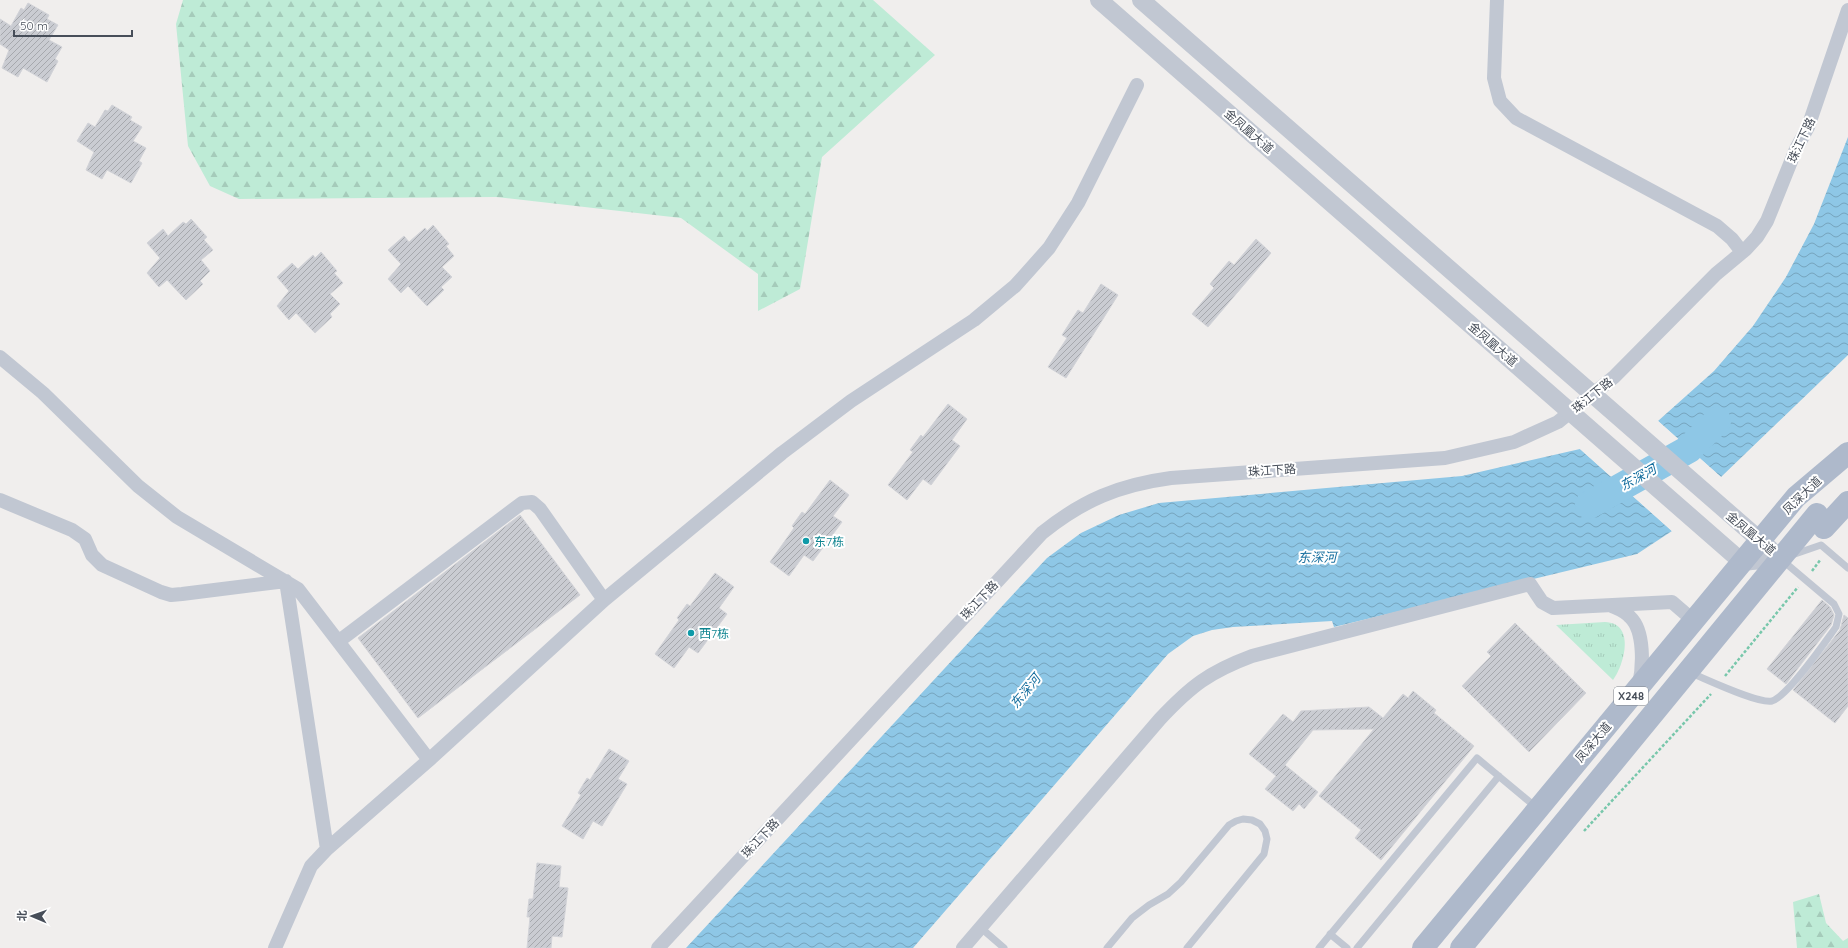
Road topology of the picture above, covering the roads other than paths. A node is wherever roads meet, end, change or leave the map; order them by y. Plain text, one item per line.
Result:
1 (1099, 0) edge
2 (1141, 0) edge
3 (1497, 0) edge
4 (1848, 10) edge
5 (1137, 85) dead end
6 (1742, 252) junction
7 (0, 357) edge
8 (1593, 395) junction
9 (1571, 412) junction
10 (1848, 453) edge
11 (0, 500) edge
12 (1848, 502) edge
13 (1760, 541) junction
14 (1780, 558) junction
15 (1742, 562) junction
16 (1848, 568) edge
17 (286, 581) junction
18 (604, 600) junction
19 (1610, 605) junction
20 (1694, 621) junction
21 (339, 641) junction
22 (1687, 672) junction
23 (1639, 687) junction
24 (429, 760) junction
25 (1499, 776) junction
26 (1538, 809) junction
27 (327, 849) junction
28 (981, 928) junction
29 (1330, 934) junction
30 (275, 948) edge
31 (658, 948) edge
32 (963, 948) edge
33 (1004, 948) edge
34 (1107, 948) edge
35 (1187, 948) edge
36 (1319, 948) edge
37 (1347, 948) edge
38 (1357, 948) edge
39 (1423, 948) edge
40 (1461, 948) edge

1 - 9 street, 金凤凰大道
2 - 8 street, 金凤凰大道
3 - 6 street
4 - 6 street, 珠江下路
5 - 18 street
6 - 8 street, 珠江下路
7 - 17 street
8 - 9 street, 珠江下路
8 - 13 street, 金凤凰大道
9 - 15 street, 金凤凰大道
9 - 31 street, 珠江下路
10 - 13 main road, 凤深大道 / X248
11 - 17 street
12 - 14 main road, 凤深大道 / X248
13 - 14 street, 金凤凰大道
13 - 15 main road, 凤深大道 / X248
14 - 15 street, 金凤凰大道
14 - 16 lane
14 - 22 main road, 凤深大道 / X248
14 - 22 lane
15 - 20 main road, 凤深大道 / X248
17 - 21 street
17 - 27 street
18 - 21 street
18 - 24 street
19 - 20 street
19 - 23 street
19 - 28 street
20 - 23 main road, 凤深大道 / X248
21 - 24 street
22 - 40 main road, 凤深大道 / X248
23 - 26 main road, 凤深大道 / X248
24 - 27 street
25 - 26 lane
25 - 29 lane
25 - 38 lane
26 - 39 main road, 凤深大道 / X248
27 - 30 street
28 - 32 street
28 - 33 lane
29 - 36 lane
29 - 37 lane
34 - 35 lane

